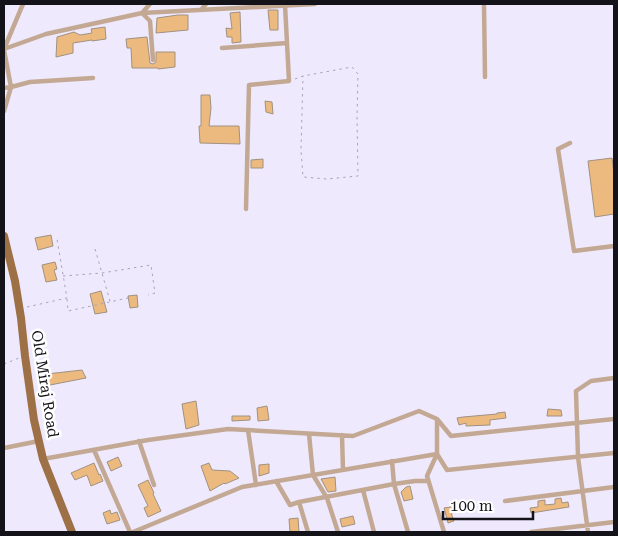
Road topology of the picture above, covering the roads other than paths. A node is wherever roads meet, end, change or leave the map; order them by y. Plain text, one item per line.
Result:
1 (24, 4) edge
2 (150, 4) edge
3 (206, 4) edge
4 (315, 4) edge
5 (484, 4) edge
6 (285, 5) junction
7 (201, 10) junction
8 (142, 12) junction
9 (287, 43) junction
10 (222, 48) dead end
11 (4, 49) edge
12 (153, 60) dead end
13 (485, 77) dead end
14 (93, 78) dead end
15 (11, 87) junction
16 (4, 88) edge
17 (4, 111) edge
18 (570, 143) dead end
19 (246, 209) dead end
20 (4, 236) edge
21 (614, 246) edge
22 (614, 378) edge
23 (614, 418) edge
24 (437, 419) junction
25 (577, 422) junction
26 (248, 430) junction
27 (309, 434) junction
28 (342, 435) junction
29 (39, 441) junction
30 (139, 441) junction
31 (4, 448) edge
32 (94, 450) junction
33 (614, 453) edge
34 (437, 454) junction
35 (578, 457) junction
36 (43, 459) junction
37 (392, 461) junction
38 (343, 470) junction
39 (314, 475) junction
40 (428, 480) junction
41 (276, 481) junction
42 (394, 484) junction
43 (154, 485) dead end
44 (256, 485) junction
45 (614, 487) edge
46 (363, 490) junction
47 (583, 491) junction
48 (327, 498) junction
49 (506, 501) dead end
50 (299, 502) junction
51 (614, 522) edge
52 (588, 525) junction
53 (72, 532) edge
54 (132, 532) edge
55 (308, 532) edge
56 (338, 532) edge
57 (374, 532) edge
58 (408, 532) edge
59 (444, 532) edge
60 (532, 532) edge
61 (588, 532) edge

1 - 11 street
2 - 8 street
3 - 7 street
4 - 6 street
5 - 13 street
6 - 7 street
6 - 9 street
7 - 8 street
8 - 11 street
8 - 12 street
9 - 10 street
9 - 19 street
11 - 15 street
14 - 15 street
15 - 16 street
15 - 17 street
18 - 21 street
20 - 29 main road, Old Miraj Road
22 - 25 street
23 - 25 street
24 - 25 street
24 - 28 street
24 - 34 street
25 - 35 street
26 - 27 street
26 - 30 street
26 - 44 street
27 - 28 street
27 - 39 street
28 - 38 street
29 - 31 street
29 - 36 main road, Old Miraj Road
30 - 32 street
30 - 43 street
32 - 36 street
32 - 54 street
33 - 35 street
34 - 35 street
34 - 37 street
34 - 40 street
35 - 47 street
36 - 53 main road, Old Miraj Road
37 - 38 street
37 - 42 street
38 - 39 street
39 - 41 street
39 - 48 street
40 - 42 street
40 - 59 street
41 - 44 street
41 - 50 street
42 - 46 street
42 - 58 street
44 - 54 street
45 - 47 street
46 - 48 street
46 - 57 street
47 - 49 street
47 - 52 street
48 - 50 street
48 - 56 street
50 - 55 street
51 - 52 street
52 - 60 street
52 - 61 street

